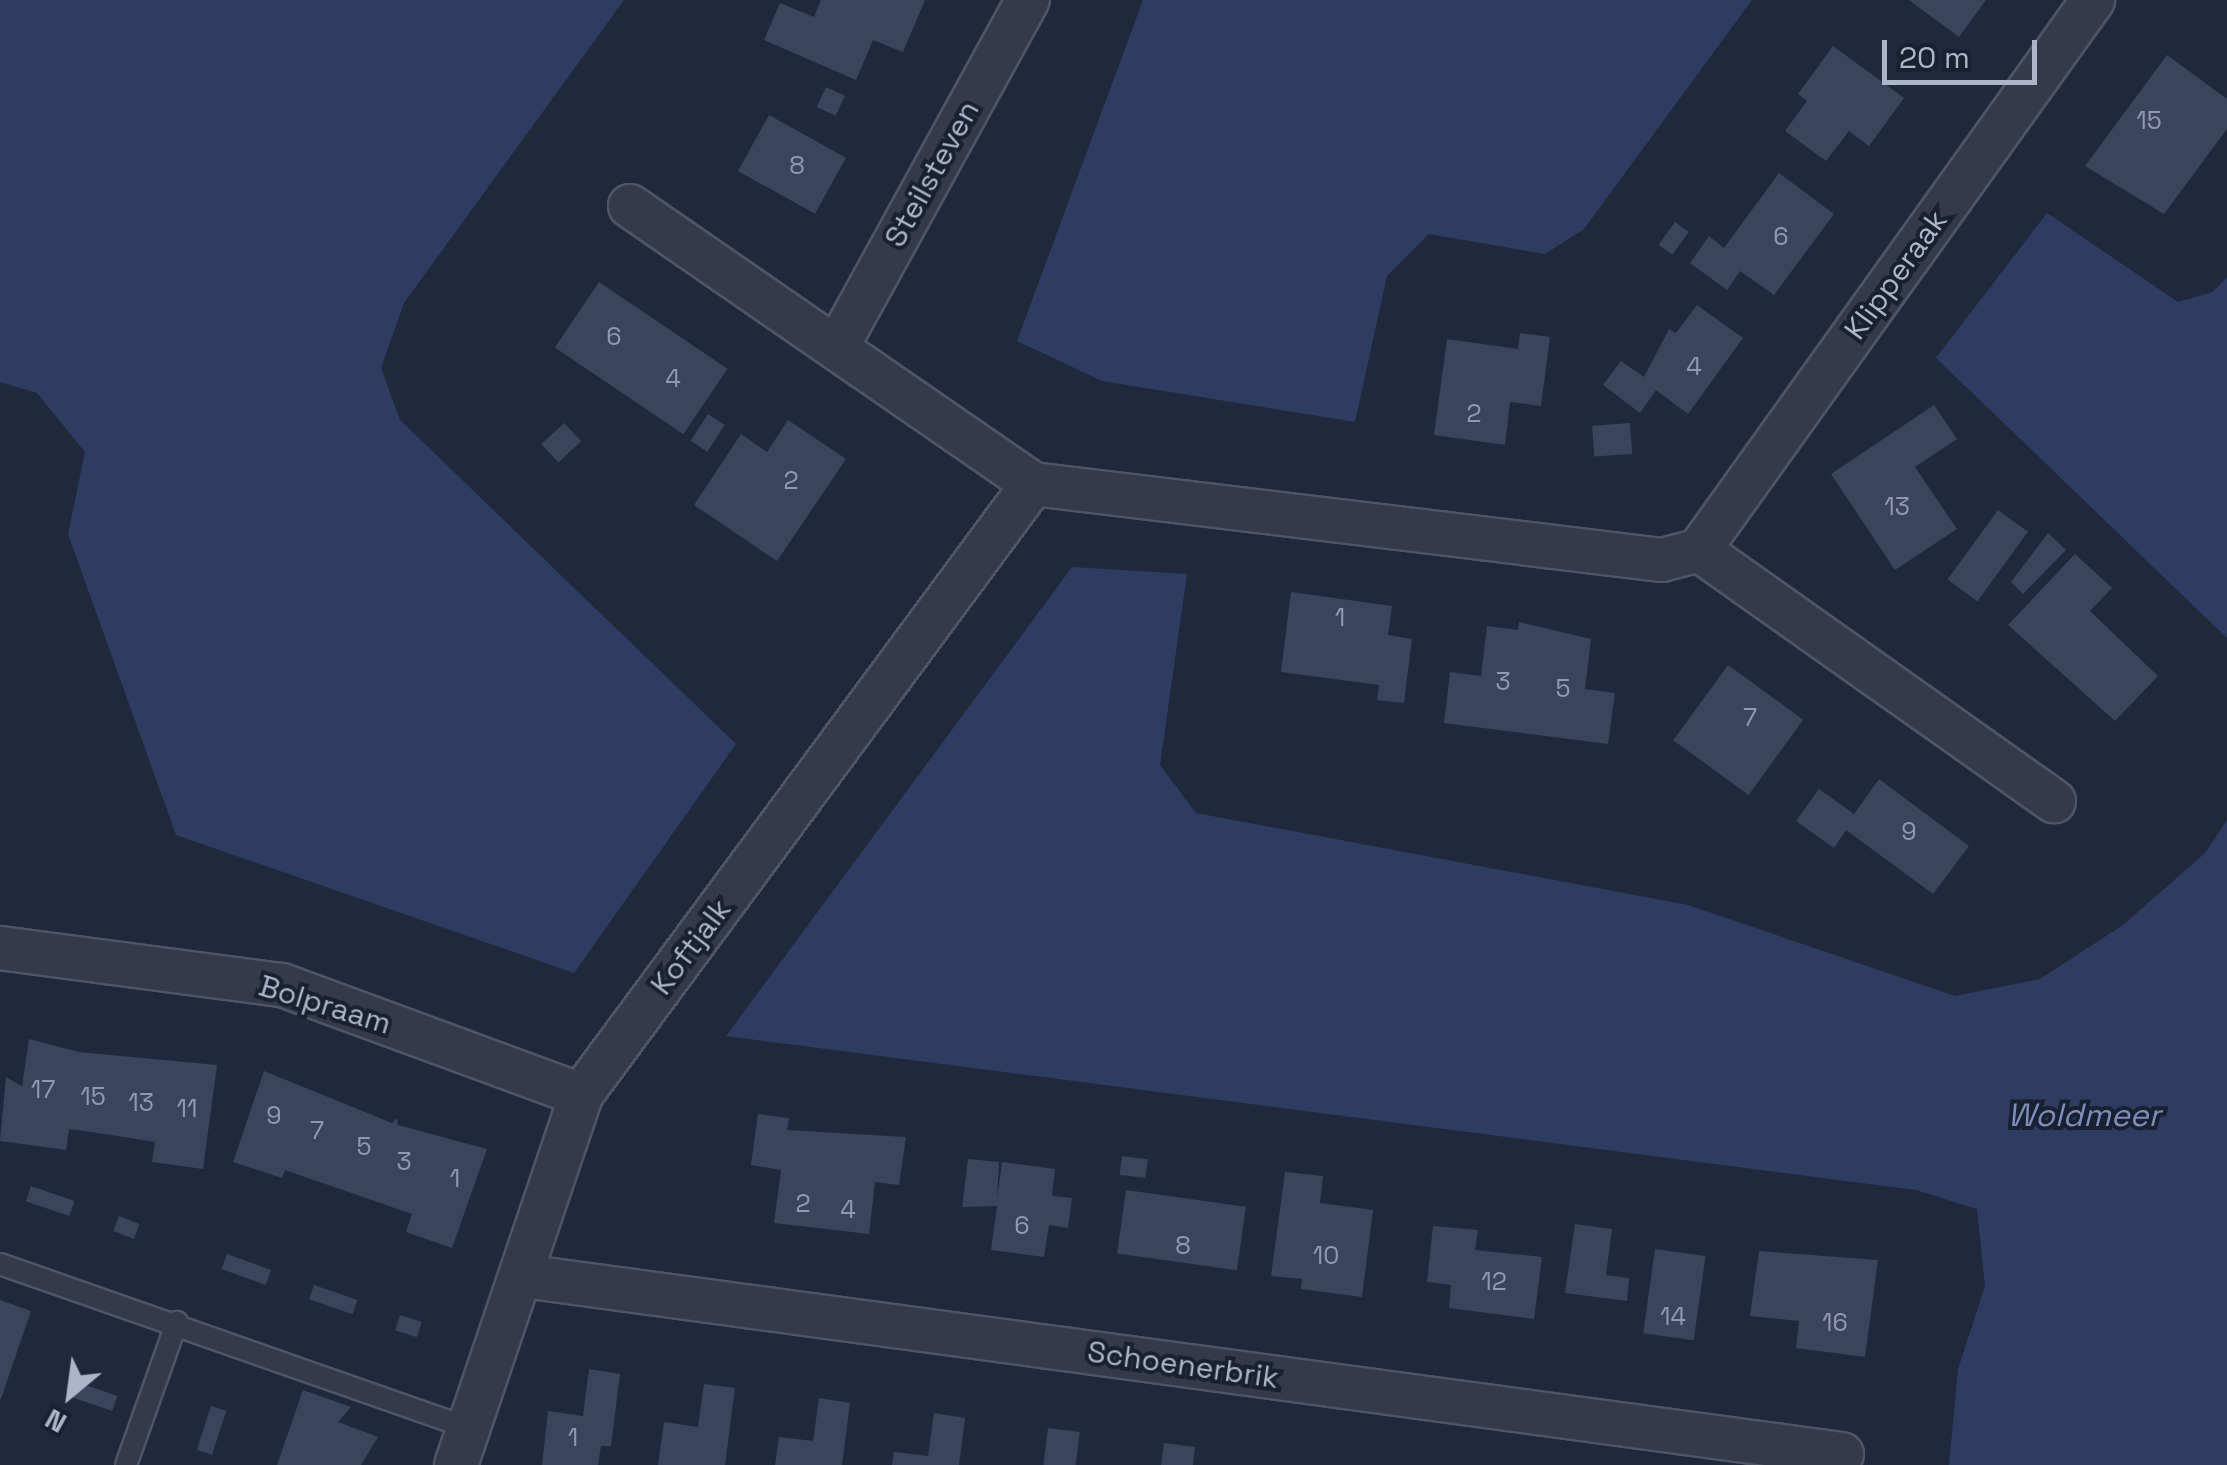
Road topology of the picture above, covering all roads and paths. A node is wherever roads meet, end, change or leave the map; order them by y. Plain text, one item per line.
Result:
1 (1028, 0) edge
2 (2093, 0) edge
3 (630, 206) dead end
4 (836, 347) junction
5 (1033, 484) junction
6 (1698, 550) junction
7 (2054, 801) dead end
8 (0, 948) edge
9 (582, 1095) junction
10 (0, 1264) edge
11 (524, 1276) junction
12 (177, 1322) junction
13 (462, 1447) edge
14 (1842, 1454) dead end
15 (126, 1465) edge

1 - 4 street, Steilsteven
2 - 6 street, Klipperaak
3 - 4 street
4 - 5 street
5 - 6 street
5 - 9 street, Koftjalk
6 - 7 street
8 - 9 street, Bolpraam
9 - 11 street, Koftjalk
10 - 12 lane
11 - 13 street, Koftjalk
11 - 14 street, Schoenerbrik
12 - 13 lane
12 - 15 lane

